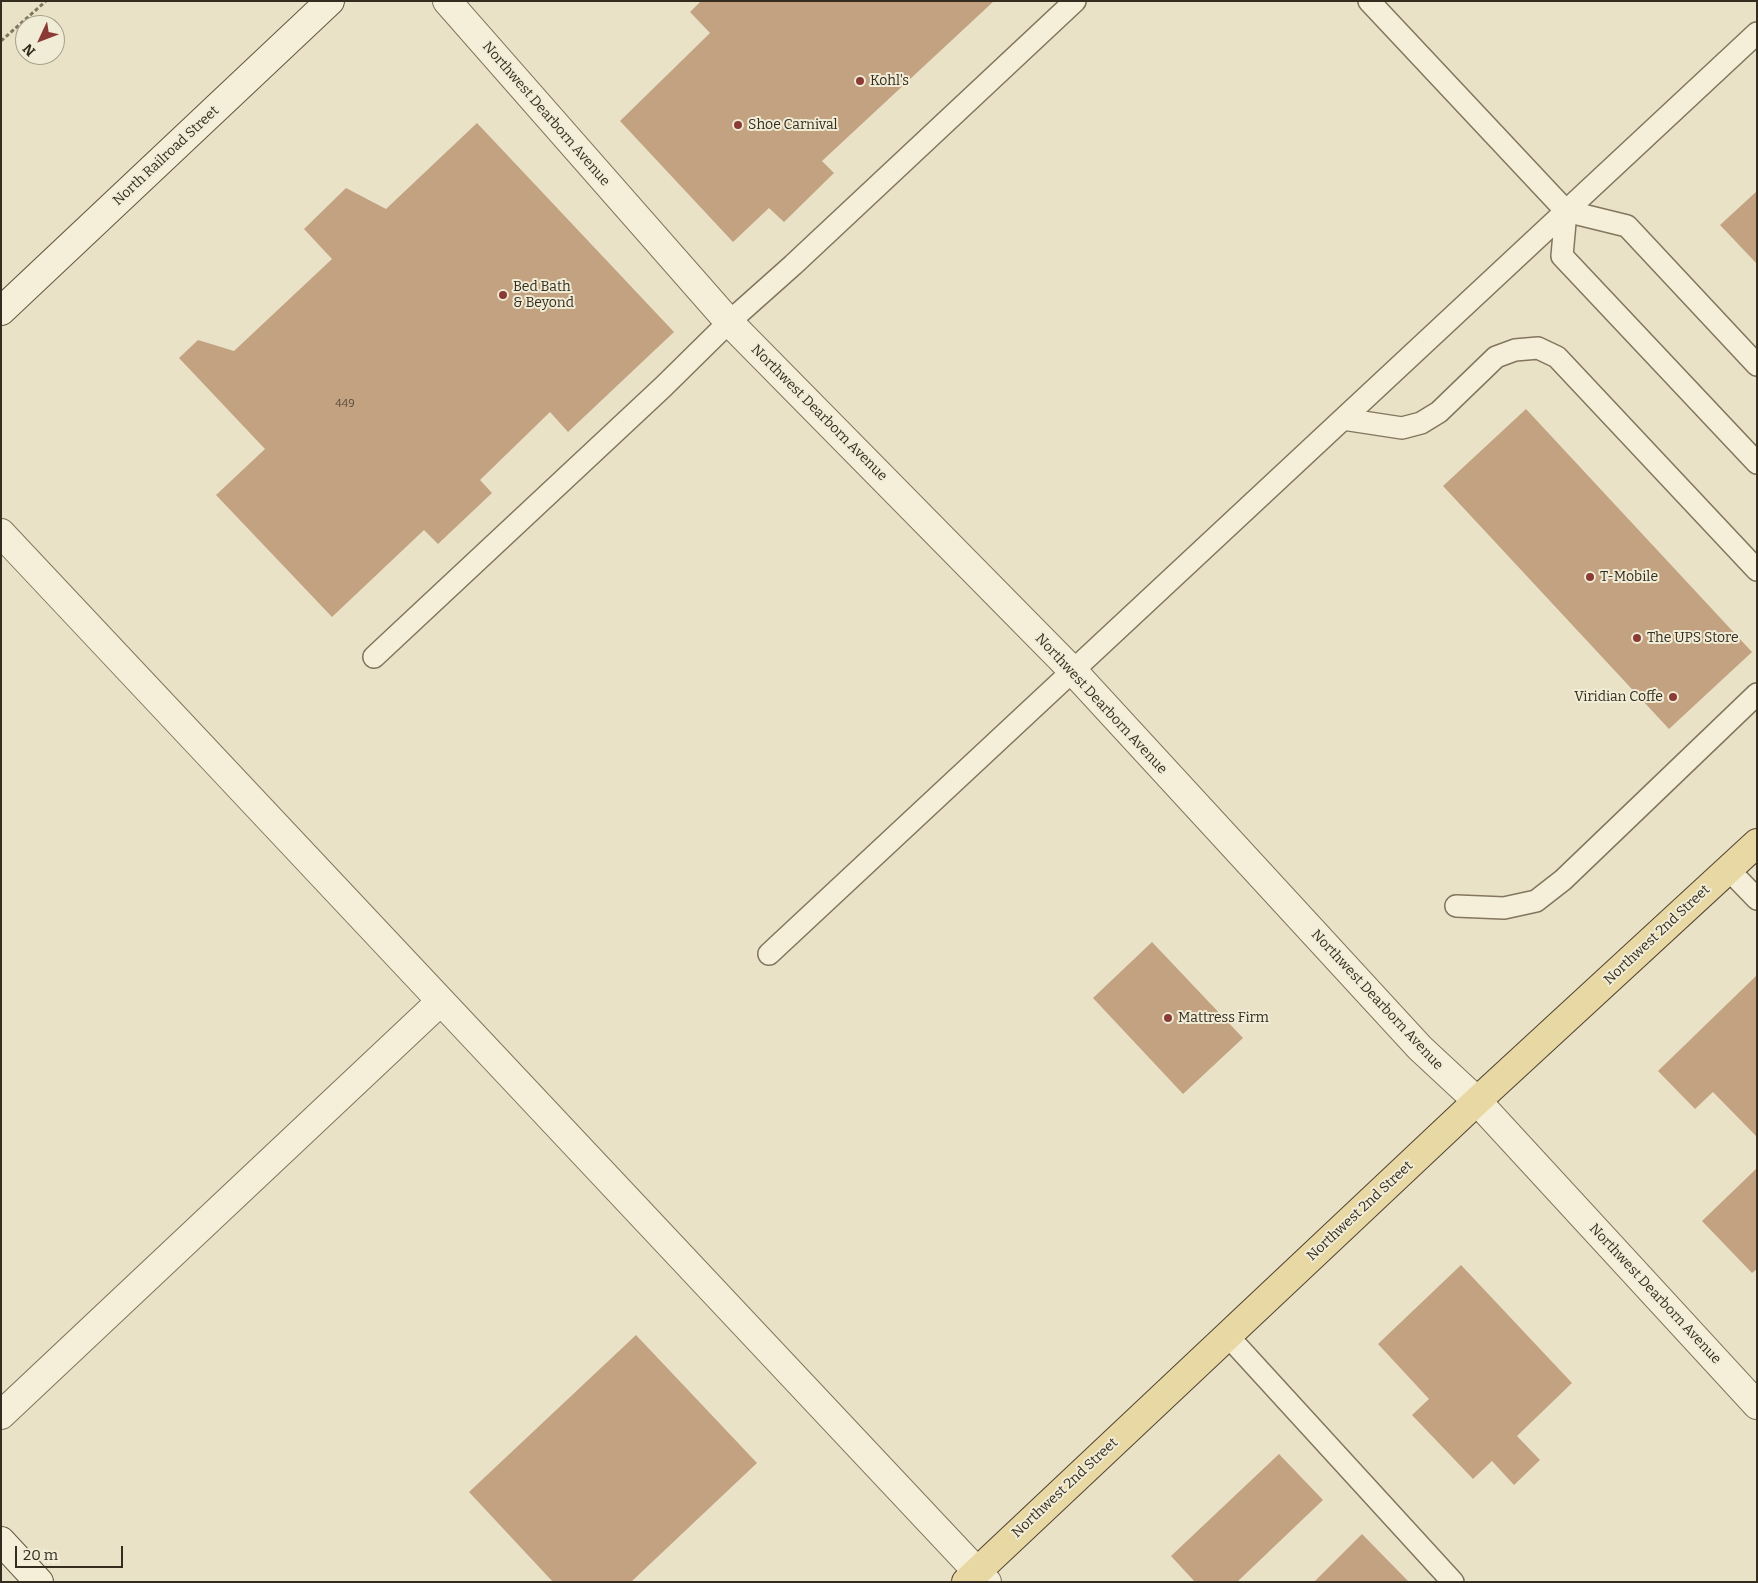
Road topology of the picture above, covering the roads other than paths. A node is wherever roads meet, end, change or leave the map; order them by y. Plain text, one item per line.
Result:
1 (330, 1) edge
2 (447, 1) edge
3 (1075, 1) edge
4 (1369, 1) edge
5 (1757, 34) edge
6 (1566, 211) junction
7 (1, 311) edge
8 (729, 322) junction
9 (1757, 364) edge
10 (1343, 419) junction
11 (1757, 463) edge
12 (1, 533) edge
13 (1757, 570) edge
14 (374, 657) dead end
15 (1073, 671) junction
16 (1757, 694) edge
17 (1757, 843) edge
18 (1728, 869) junction
19 (1757, 900) edge
20 (1456, 906) dead end
21 (769, 954) dead end
22 (441, 1001) junction
23 (1478, 1101) junction
24 (1227, 1335) junction
25 (1757, 1405) edge
26 (1, 1415) edge
27 (1, 1542) edge
28 (976, 1578) edge
29 (39, 1582) edge
30 (1453, 1582) edge

1 - 7 street, North Railroad Street
2 - 8 street, Northwest Dearborn Avenue
3 - 8 lane
4 - 6 lane
5 - 6 lane
6 - 9 lane
6 - 10 lane
6 - 11 lane
8 - 14 lane
8 - 15 street, Northwest Dearborn Avenue
10 - 13 lane
10 - 15 lane
12 - 22 street
15 - 21 lane
15 - 23 street, Northwest Dearborn Avenue
16 - 20 lane
17 - 18 main road, Northwest 2nd Street
18 - 19 lane
18 - 23 main road, Northwest 2nd Street
22 - 26 street
22 - 28 street
23 - 24 main road, Northwest 2nd Street
23 - 25 street, Northwest Dearborn Avenue
24 - 28 main road, Northwest 2nd Street
24 - 30 lane
27 - 29 street

